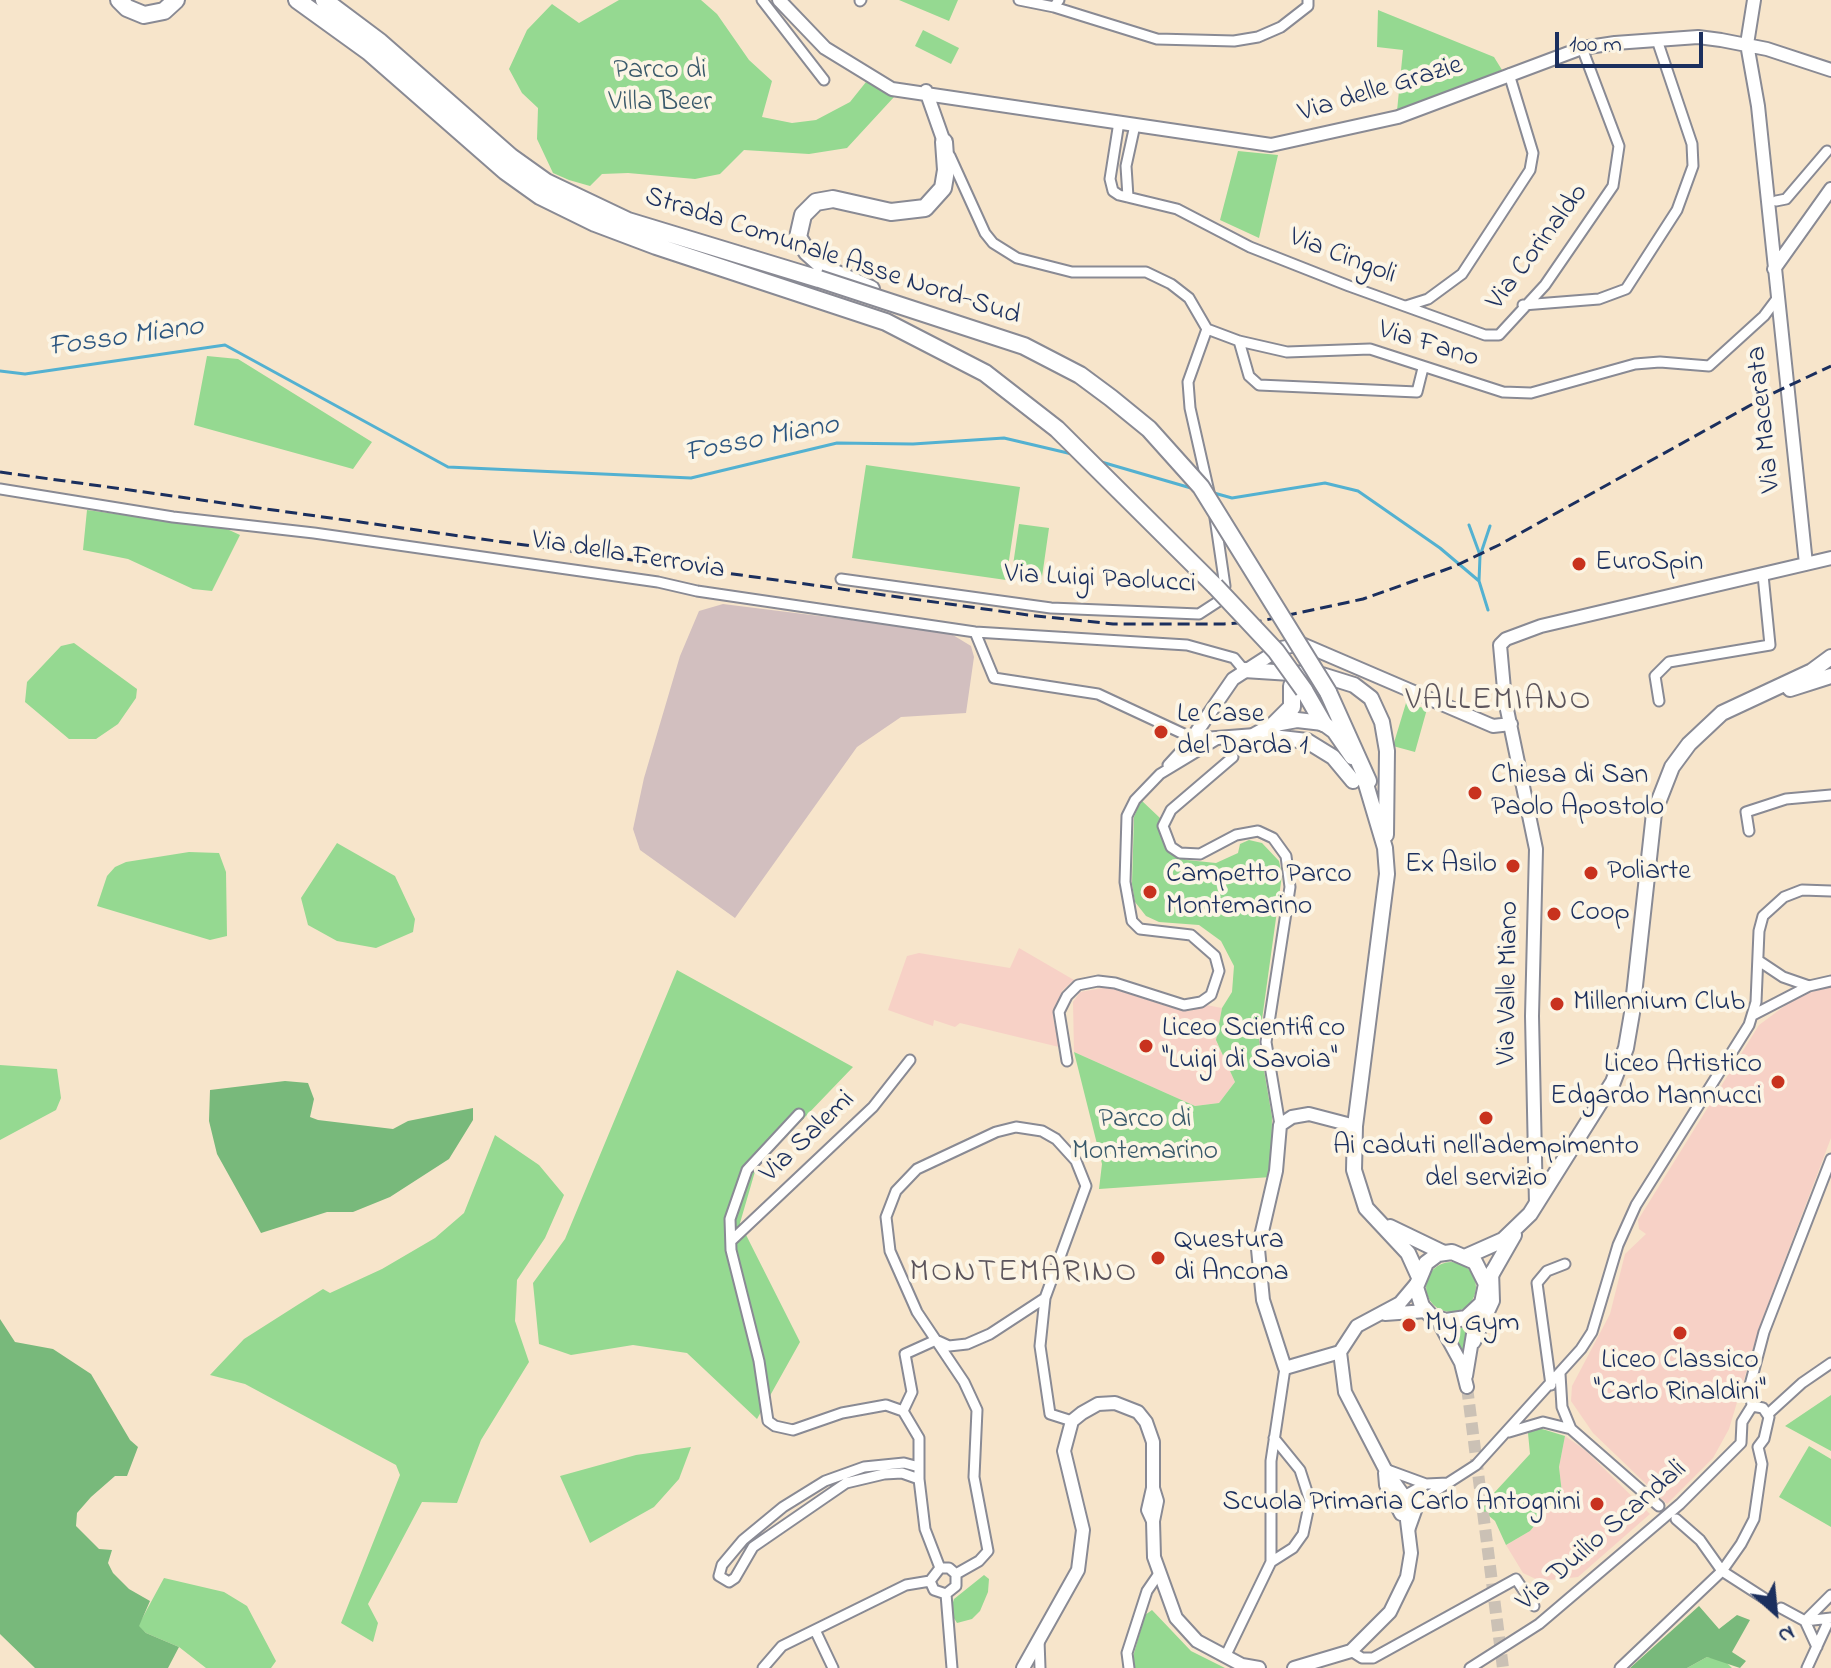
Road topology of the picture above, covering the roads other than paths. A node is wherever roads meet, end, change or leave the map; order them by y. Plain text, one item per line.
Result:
1 (119, 0) edge
2 (176, 0) edge
3 (297, 0) edge
4 (324, 0) edge
5 (762, 0) edge
6 (1019, 0) edge
7 (1308, 0) edge
8 (1754, 0) edge
9 (1057, 4) edge
10 (775, 5) edge
11 (1657, 40) junction
12 (1747, 44) junction
13 (1582, 48) junction
14 (1831, 70) edge
15 (1509, 74) junction
16 (824, 80) dead end
17 (926, 91) junction
18 (1119, 122) junction
19 (1135, 125) junction
20 (944, 142) junction
21 (1827, 151) dead end
22 (1112, 164) junction
23 (1126, 166) junction
24 (543, 189) junction
25 (1831, 189) edge
26 (1128, 197) junction
27 (1776, 201) dead end
28 (1774, 269) junction
29 (1776, 300) junction
30 (1523, 305) junction
31 (1406, 306) junction
32 (925, 312) junction
33 (1207, 329) junction
34 (1239, 341) junction
35 (1423, 368) junction
36 (0, 489) edge
37 (1831, 558) edge
38 (1806, 564) junction
39 (1763, 575) junction
40 (841, 579) dead end
41 (975, 632) junction
42 (1831, 657) edge
43 (1244, 670) junction
44 (1820, 676) edge
45 (1298, 688) junction
46 (1659, 701) dead end
47 (1323, 723) junction
48 (1275, 724) junction
49 (1511, 724) junction
50 (1255, 735) junction
51 (1218, 739) junction
52 (1191, 740) junction
53 (1233, 757) dead end
54 (1160, 774) junction
55 (1360, 781) junction
56 (1831, 795) edge
57 (1749, 831) dead end
58 (1385, 848) junction
59 (1831, 891) edge
60 (1759, 961) junction
61 (1831, 981) edge
62 (1809, 986) junction
63 (1753, 1015) junction
64 (910, 1060) dead end
65 (1067, 1061) dead end
66 (799, 1114) dead end
67 (1280, 1125) junction
68 (1355, 1126) junction
69 (1831, 1159) edge
70 (1536, 1205) junction
71 (1376, 1220) junction
72 (1518, 1227) junction
73 (731, 1241) junction
74 (1444, 1253) junction
75 (1467, 1256) junction
76 (1565, 1264) dead end
77 (1489, 1278) junction
78 (1417, 1279) junction
79 (1045, 1298) junction
80 (1477, 1310) junction
81 (1378, 1315) junction
82 (1432, 1315) junction
83 (936, 1340) junction
84 (1474, 1342) junction
85 (1340, 1352) junction
86 (1831, 1363) edge
87 (1285, 1368) junction
88 (1560, 1374) junction
89 (1551, 1385) junction
90 (1752, 1406) junction
91 (903, 1411) junction
92 (1768, 1414) junction
93 (1072, 1421) junction
94 (1571, 1429) junction
95 (1508, 1433) junction
96 (1274, 1438) junction
97 (1741, 1443) junction
98 (1758, 1447) junction
99 (919, 1467) junction
100 (1385, 1469) junction
101 (919, 1479) junction
102 (1428, 1489) junction
103 (1404, 1496) junction
104 (1659, 1506) dead end
105 (1676, 1519) dead end
106 (1410, 1529) junction
107 (1271, 1562) junction
108 (940, 1568) junction
109 (1722, 1571) junction
110 (956, 1574) junction
111 (1158, 1575) junction
112 (930, 1581) junction
113 (946, 1594) junction
114 (1831, 1595) edge
115 (1764, 1598) dead end
116 (1534, 1606) dead end
117 (1781, 1608) dead end
118 (1830, 1618) edge
119 (1805, 1621) junction
120 (815, 1630) junction
121 (1039, 1640) junction
122 (1817, 1647) junction
123 (1351, 1651) junction
124 (1225, 1657) junction
125 (763, 1668) edge
126 (833, 1668) edge
127 (952, 1668) edge
128 (1023, 1668) edge
129 (1040, 1668) edge
130 (1129, 1668) edge
131 (1259, 1668) edge
132 (1294, 1668) edge
133 (1470, 1668) edge
134 (1620, 1668) edge
135 (1807, 1668) edge

1 - 2 highway
3 - 24 highway, Strada Comunale Asse Nord-Sud
4 - 24 highway, Strada Comunale Asse Nord-Sud
5 - 10 street
6 - 9 street
7 - 9 street
8 - 12 street, Via Macerata
10 - 16 street
10 - 17 street, Via delle Grazie
11 - 12 street, Via delle Grazie
11 - 13 street, Via delle Grazie
11 - 30 street
12 - 14 street, Via delle Grazie
12 - 28 street, Via Macerata
13 - 15 street, Via delle Grazie
13 - 30 street, Via Corinaldo
15 - 19 street, Via delle Grazie
15 - 31 street, Via Cingoli
17 - 18 street, Via delle Grazie
17 - 20 street
18 - 19 street, Via delle Grazie
18 - 22 street
19 - 23 street
20 - 32 highway, bridge
20 - 33 street
21 - 27 street
22 - 23 street
22 - 26 street
23 - 26 street
24 - 32 highway, Strada Comunale Asse Nord-Sud, bridge
24 - 45 highway, Strada Comunale Asse Nord-Sud, bridge
25 - 28 street
26 - 31 street, Via Cingoli
28 - 29 street, Via Macerata
29 - 35 street, Via Fano
29 - 38 street, Via Macerata
30 - 31 street, Via Corinaldo
32 - 55 highway, Strada Comunale Asse Nord-Sud, bridge
33 - 34 street, Via Fano
33 - 40 street, Via Luigi Paolucci, bridge
34 - 35 street, Via Fano
34 - 35 street
36 - 41 street, Via della Ferrovia
37 - 38 street
38 - 39 street
39 - 46 street
39 - 49 street, Via Valle Miano
41 - 43 street, Via della Ferrovia
41 - 52 street
42 - 44 main road
43 - 49 street
43 - 52 street
43 - 58 main road
44 - 70 main road
45 - 47 highway
45 - 48 highway
47 - 48 main road
47 - 55 main road
48 - 50 main road
49 - 70 street, Via Valle Miano
50 - 51 street
50 - 55 main road
51 - 52 street
51 - 54 street
52 - 54 street
53 - 67 street
54 - 65 street
55 - 58 main road
56 - 57 street
58 - 68 main road
59 - 60 street
60 - 62 street
60 - 63 street
61 - 62 street
62 - 63 street
63 - 88 street
64 - 73 street, Via Salemi
66 - 73 street
67 - 68 street
67 - 87 street
68 - 71 main road
69 - 90 street
70 - 72 main road
71 - 74 main road
71 - 78 main road
72 - 75 main road
72 - 77 main road
73 - 91 street
74 - 75 main road
74 - 78 main road
75 - 77 main road
76 - 89 street
77 - 80 main road
77 - 84 street
78 - 81 street
78 - 82 main road
79 - 83 street
79 - 83 street
79 - 93 street
80 - 82 main road
80 - 84 street
81 - 82 street
81 - 85 street
82 - 84 street
83 - 91 street
83 - 110 street
85 - 87 street
85 - 100 street
86 - 92 street
87 - 96 street
88 - 89 street
88 - 94 street
89 - 95 street
90 - 92 street
90 - 97 street
91 - 99 street
92 - 98 street
93 - 111 street
93 - 121 street
94 - 95 street
94 - 104 street
95 - 102 street
96 - 107 street
96 - 107 street
97 - 98 street
97 - 133 street, Via Duilio Scandali
98 - 109 street
99 - 101 street
99 - 101 street
100 - 102 street
100 - 103 street
100 - 106 street
101 - 108 street
102 - 103 street
102 - 106 street
103 - 106 street
105 - 109 street
106 - 123 street
107 - 124 street
108 - 110 street
108 - 112 street
109 - 115 street
109 - 134 street
110 - 113 street
111 - 124 street
111 - 130 street
112 - 113 street
112 - 120 street
113 - 127 street
114 - 119 street
116 - 123 street
117 - 119 street
118 - 119 street
118 - 122 street
119 - 122 street
120 - 125 street
120 - 126 street
121 - 128 street
121 - 129 street
122 - 135 street
123 - 132 street
124 - 131 street

